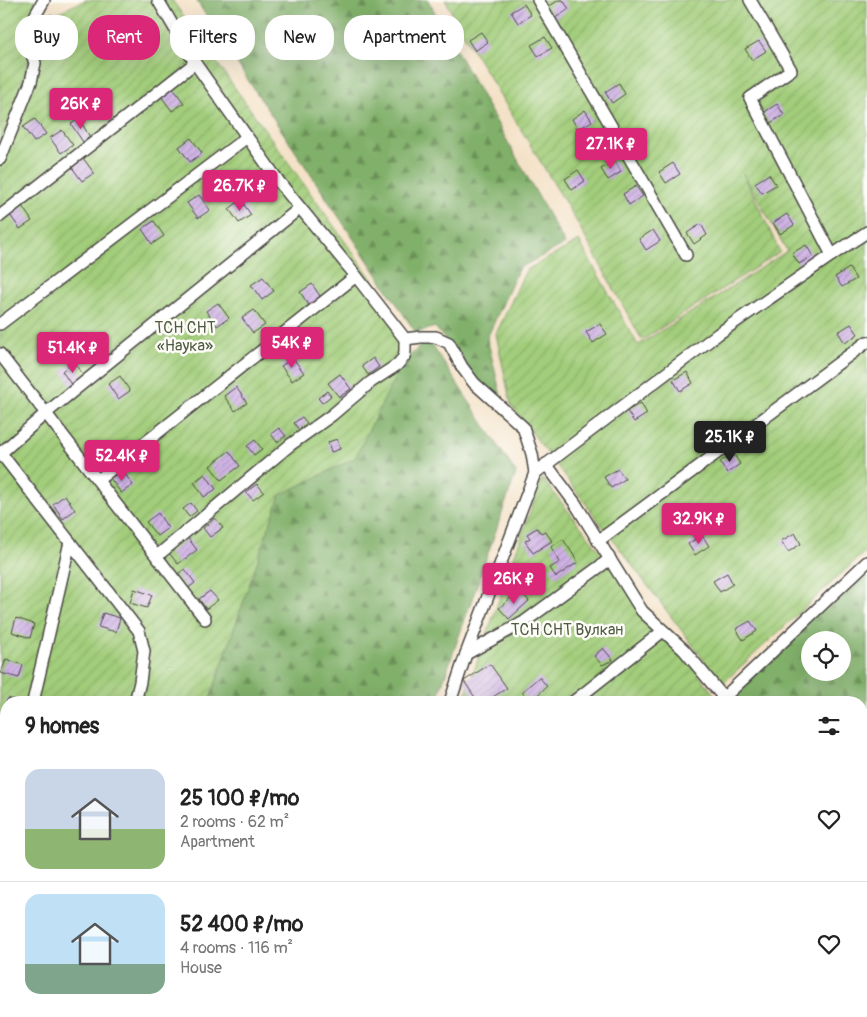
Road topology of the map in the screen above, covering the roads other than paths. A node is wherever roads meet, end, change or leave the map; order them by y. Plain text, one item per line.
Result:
1 (44, 0) edge
2 (158, 0) edge
3 (538, 0) edge
4 (750, 0) edge
5 (195, 63) junction
6 (247, 137) junction
7 (0, 158) edge
8 (300, 208) junction
9 (0, 216) edge
10 (867, 232) edge
11 (686, 255) dead end
12 (832, 255) junction
13 (356, 276) junction
14 (0, 324) edge
15 (405, 339) junction
16 (867, 342) edge
17 (0, 354) edge
18 (46, 412) junction
19 (0, 454) edge
20 (546, 464) junction
21 (535, 473) junction
22 (98, 480) junction
23 (598, 541) junction
24 (70, 542) junction
25 (157, 556) junction
26 (610, 559) junction
27 (867, 562) edge
28 (205, 619) dead end
29 (663, 630) junction
30 (466, 654) junction
31 (34, 696) edge
32 (136, 696) edge
33 (452, 696) edge
34 (580, 696) edge
35 (718, 696) edge
36 (727, 696) edge

1 - 7 street
2 - 5 street
3 - 11 street
4 - 12 street
5 - 6 street
5 - 9 street
6 - 8 street
6 - 14 street
8 - 13 street
8 - 18 street
10 - 12 street
12 - 20 street
13 - 15 street
13 - 22 street
15 - 21 street
15 - 25 street
16 - 23 street
17 - 18 street
18 - 19 street
18 - 22 street
19 - 24 street
20 - 21 street
20 - 23 street
21 - 30 street
22 - 25 street
23 - 26 street
24 - 31 street
24 - 32 street
25 - 28 street
26 - 29 street
26 - 30 street
27 - 36 street
29 - 34 street
29 - 35 street
30 - 33 street

